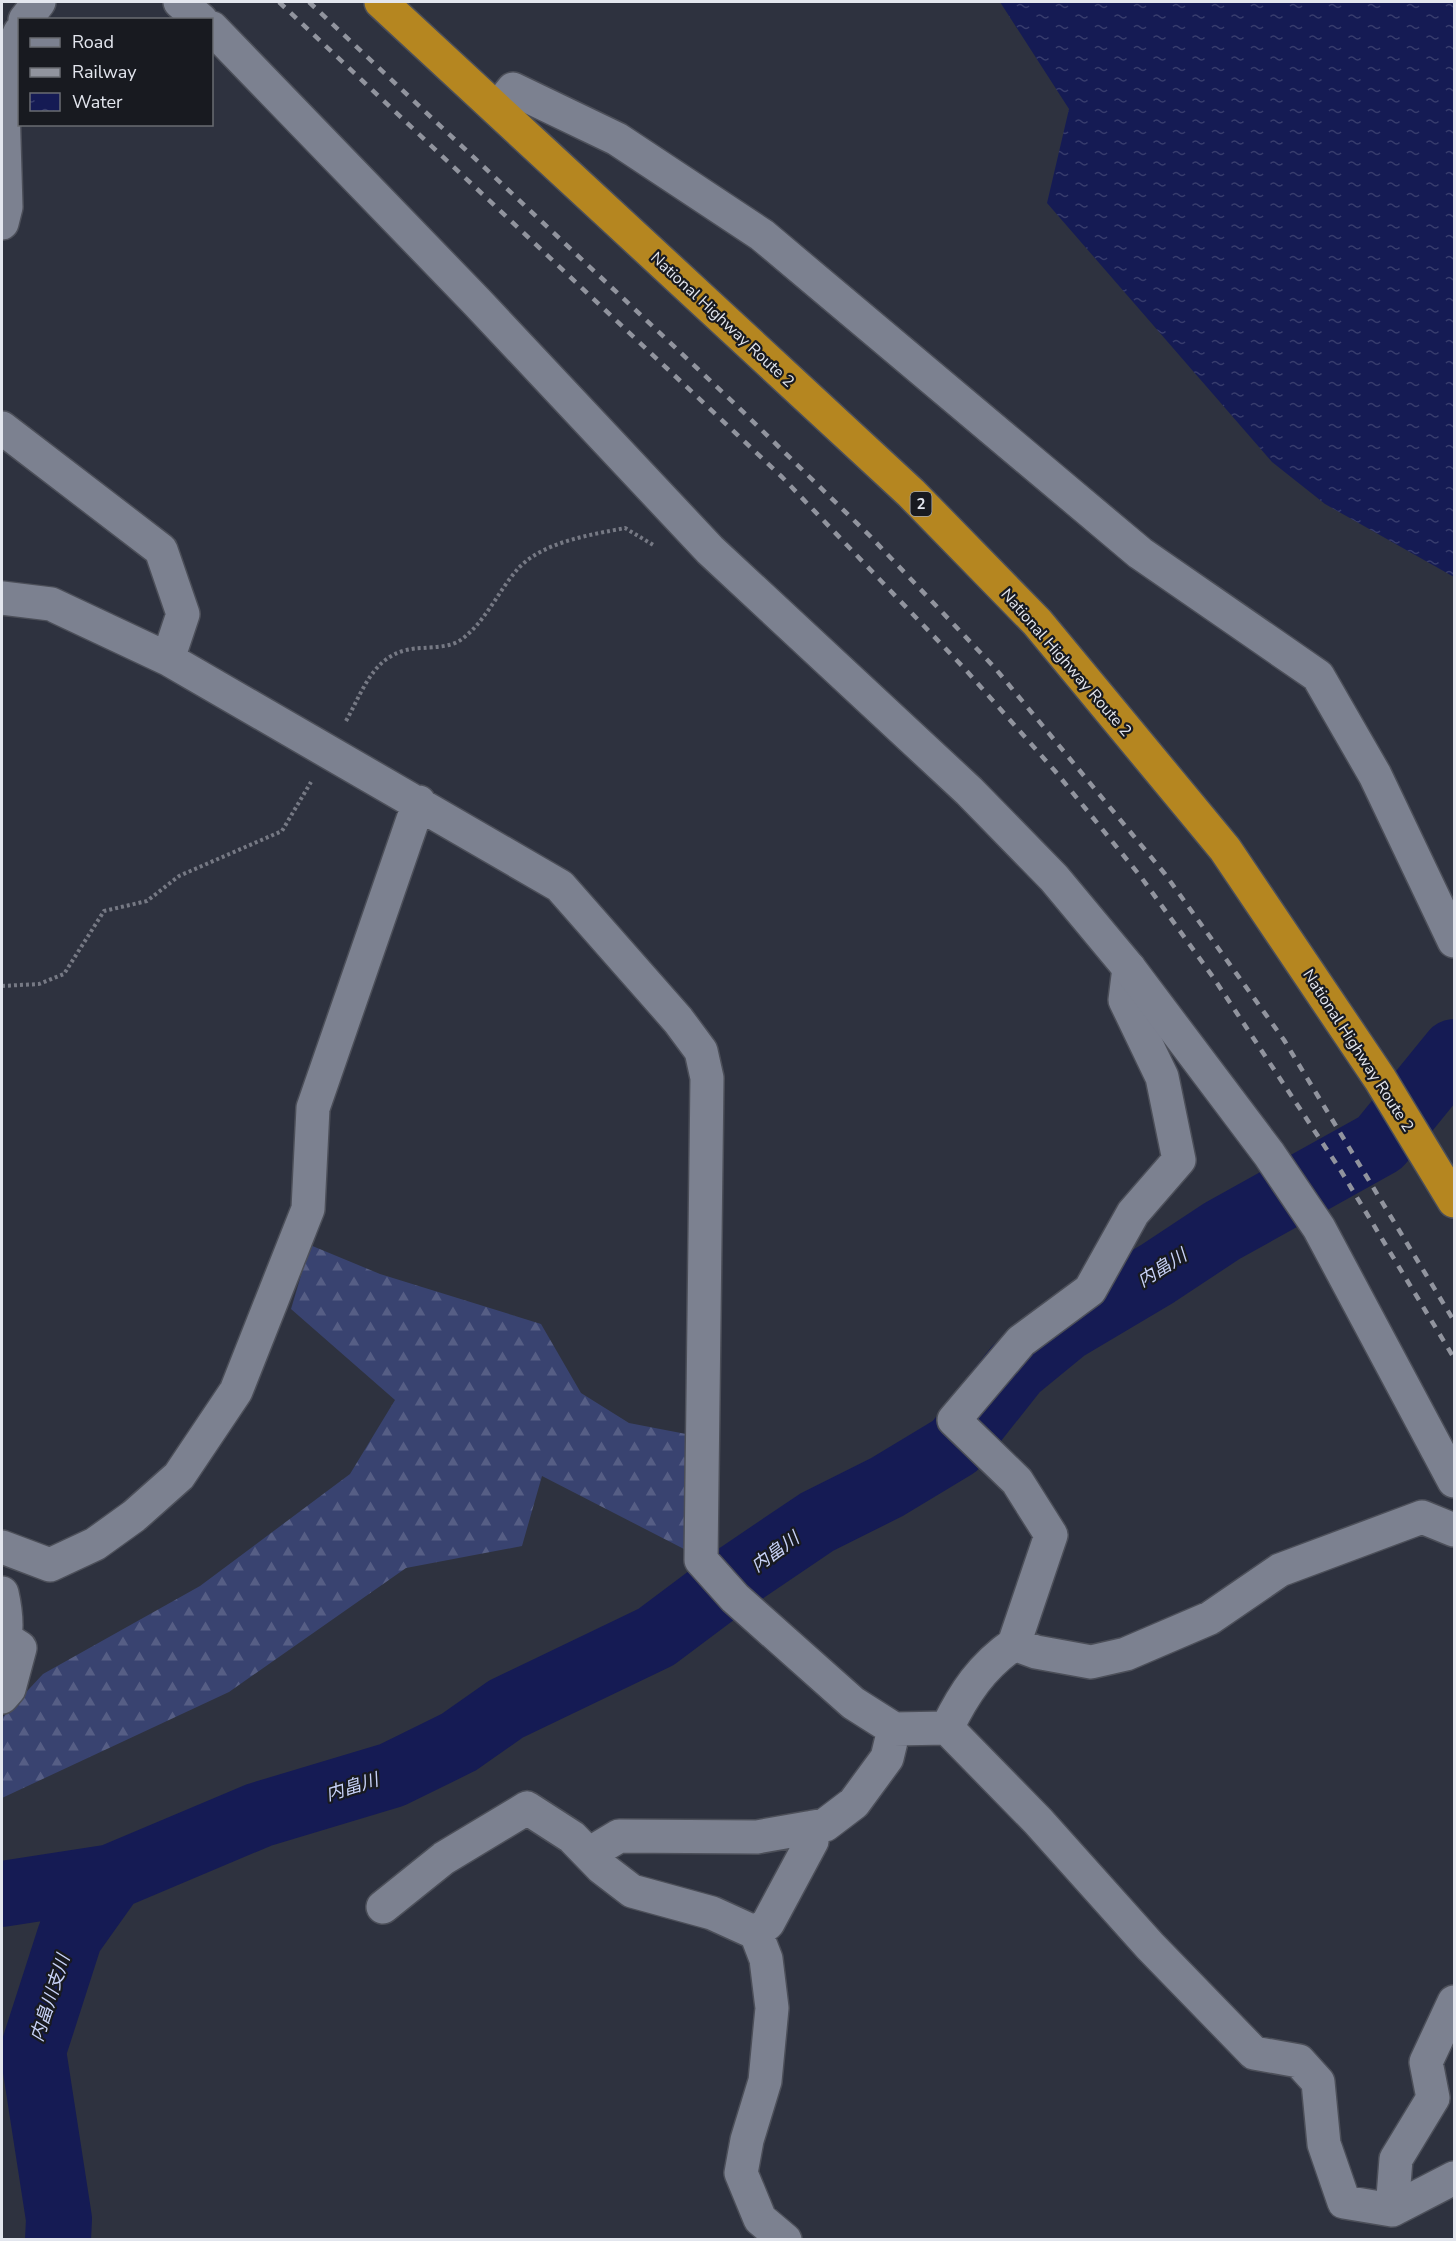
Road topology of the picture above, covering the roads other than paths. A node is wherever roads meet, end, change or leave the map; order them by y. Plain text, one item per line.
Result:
1 (39, 2) edge
2 (180, 2) edge
3 (381, 2) edge
4 (27, 18) edge
5 (199, 18) edge
6 (213, 29) edge
7 (18, 36) edge
8 (497, 109) junction
9 (2, 223) edge
10 (2, 428) edge
11 (2, 598) edge
12 (168, 658) junction
13 (419, 802) junction
14 (1455, 941) edge
15 (1129, 968) junction
16 (1455, 1201) edge
17 (1455, 1480) edge
18 (1455, 1530) edge
19 (2, 1547) edge
20 (2, 1593) edge
21 (4, 1644) edge
22 (1014, 1644) junction
23 (2, 1697) edge
24 (947, 1728) junction
25 (894, 1729) junction
26 (813, 1827) junction
27 (589, 1854) junction
28 (383, 1907) dead end
29 (756, 1933) junction
30 (1455, 2002) edge
31 (1455, 2178) edge
32 (1392, 2210) junction
33 (785, 2240) edge

1 - 4 street
2 - 5 street
3 - 8 highway, National Highway Route 2 / 2
6 - 15 street
7 - 9 street
8 - 14 street
8 - 16 highway, National Highway Route 2 / 2
10 - 12 street
11 - 12 street
12 - 13 street
13 - 19 street
13 - 25 street
15 - 17 street
15 - 22 street
18 - 22 street
20 - 21 street
21 - 23 street
22 - 24 street
24 - 25 street
24 - 32 street
25 - 26 street
26 - 27 street
26 - 29 street
27 - 28 street
27 - 29 street
29 - 33 street
30 - 32 street
31 - 32 street

